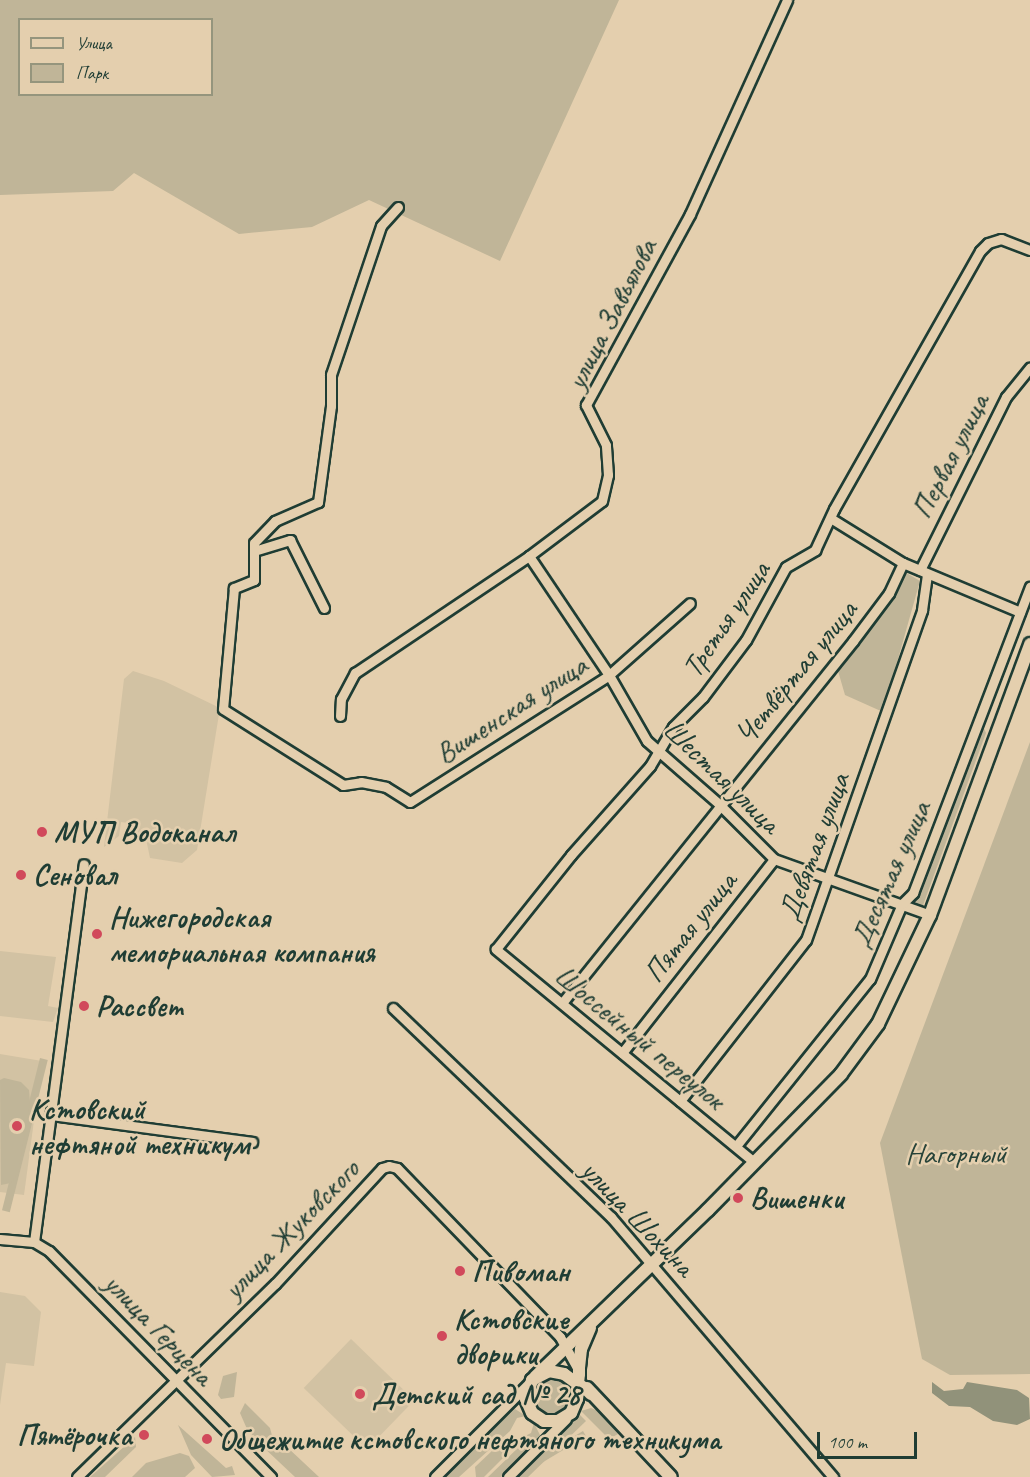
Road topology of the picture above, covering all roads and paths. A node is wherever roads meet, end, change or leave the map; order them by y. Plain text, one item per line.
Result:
1 (787, 0) edge
2 (398, 207) dead end
3 (1030, 250) edge
4 (1030, 367) edge
5 (832, 519) junction
6 (254, 551) junction
7 (529, 556) junction
8 (903, 563) junction
9 (923, 572) junction
10 (1030, 587) edge
11 (690, 603) dead end
12 (324, 608) dead end
13 (1020, 612) junction
14 (1030, 644) edge
15 (609, 675) junction
16 (340, 716) dead end
17 (657, 751) junction
18 (720, 804) junction
19 (774, 859) junction
20 (84, 864) dead end
21 (829, 877) junction
22 (902, 904) junction
23 (930, 915) junction
24 (496, 949) joint
25 (562, 1003) junction
26 (393, 1008) dead end
27 (622, 1053) junction
28 (680, 1101) junction
29 (50, 1115) junction
30 (252, 1142) dead end
31 (736, 1146) junction
32 (754, 1162) junction
33 (0, 1239) edge
34 (34, 1242) junction
35 (650, 1266) junction
36 (596, 1320) junction
37 (567, 1345) junction
38 (533, 1378) junction
39 (575, 1378) junction
40 (175, 1380) junction
41 (570, 1415) junction
42 (612, 1416) junction
43 (77, 1477) edge
44 (271, 1477) edge
45 (435, 1477) edge
46 (508, 1477) edge
47 (670, 1477) edge
48 (833, 1477) edge

1 - 7 street, улица Завьялова
2 - 6 street
3 - 5 street, Третья улица
4 - 9 street, Первая улица
5 - 8 street
5 - 17 street, Третья улица
6 - 12 street
6 - 15 street, Вишенская улица
7 - 15 street, Шестая улица
7 - 16 street, улица Завьялова
8 - 9 street
8 - 18 street, Четвёртая улица
9 - 13 street
9 - 21 street, Девятая улица
10 - 13 street, Десятая улица
11 - 15 street, Вишенская улица
13 - 22 street, Десятая улица
14 - 23 main road
15 - 17 street, Шестая улица
17 - 18 street, Шестая улица
17 - 24 street, Третья улица
18 - 19 street, Шестая улица
18 - 25 street, Четвёртая улица
19 - 21 street, Шестая улица
19 - 27 street, Пятая улица
20 - 29 street
21 - 22 street, Шестая улица
21 - 28 street, Девятая улица
22 - 23 street, Шестая улица
22 - 31 street, Десятая улица
23 - 32 main road
24 - 25 street, Шоссейный переулок
25 - 27 street, Шоссейный переулок
26 - 35 street, улица Шохина
27 - 28 street, Шоссейный переулок
28 - 31 street, Шоссейный переулок
29 - 30 street
29 - 34 street
31 - 32 street, Шоссейный переулок
32 - 35 main road
33 - 34 street
34 - 40 street, улица Герцена
35 - 36 main road
35 - 48 street, улица Шохина
36 - 37 main road
36 - 39 main road
37 - 38 main road
37 - 39 street, улица Жуковского
37 - 40 street, улица Жуковского
38 - 39 main road
38 - 41 main road
38 - 45 street
39 - 41 main road
39 - 42 main road
40 - 43 street, улица Жуковского
40 - 44 street, улица Герцена
41 - 42 main road
41 - 46 street
42 - 47 main road

